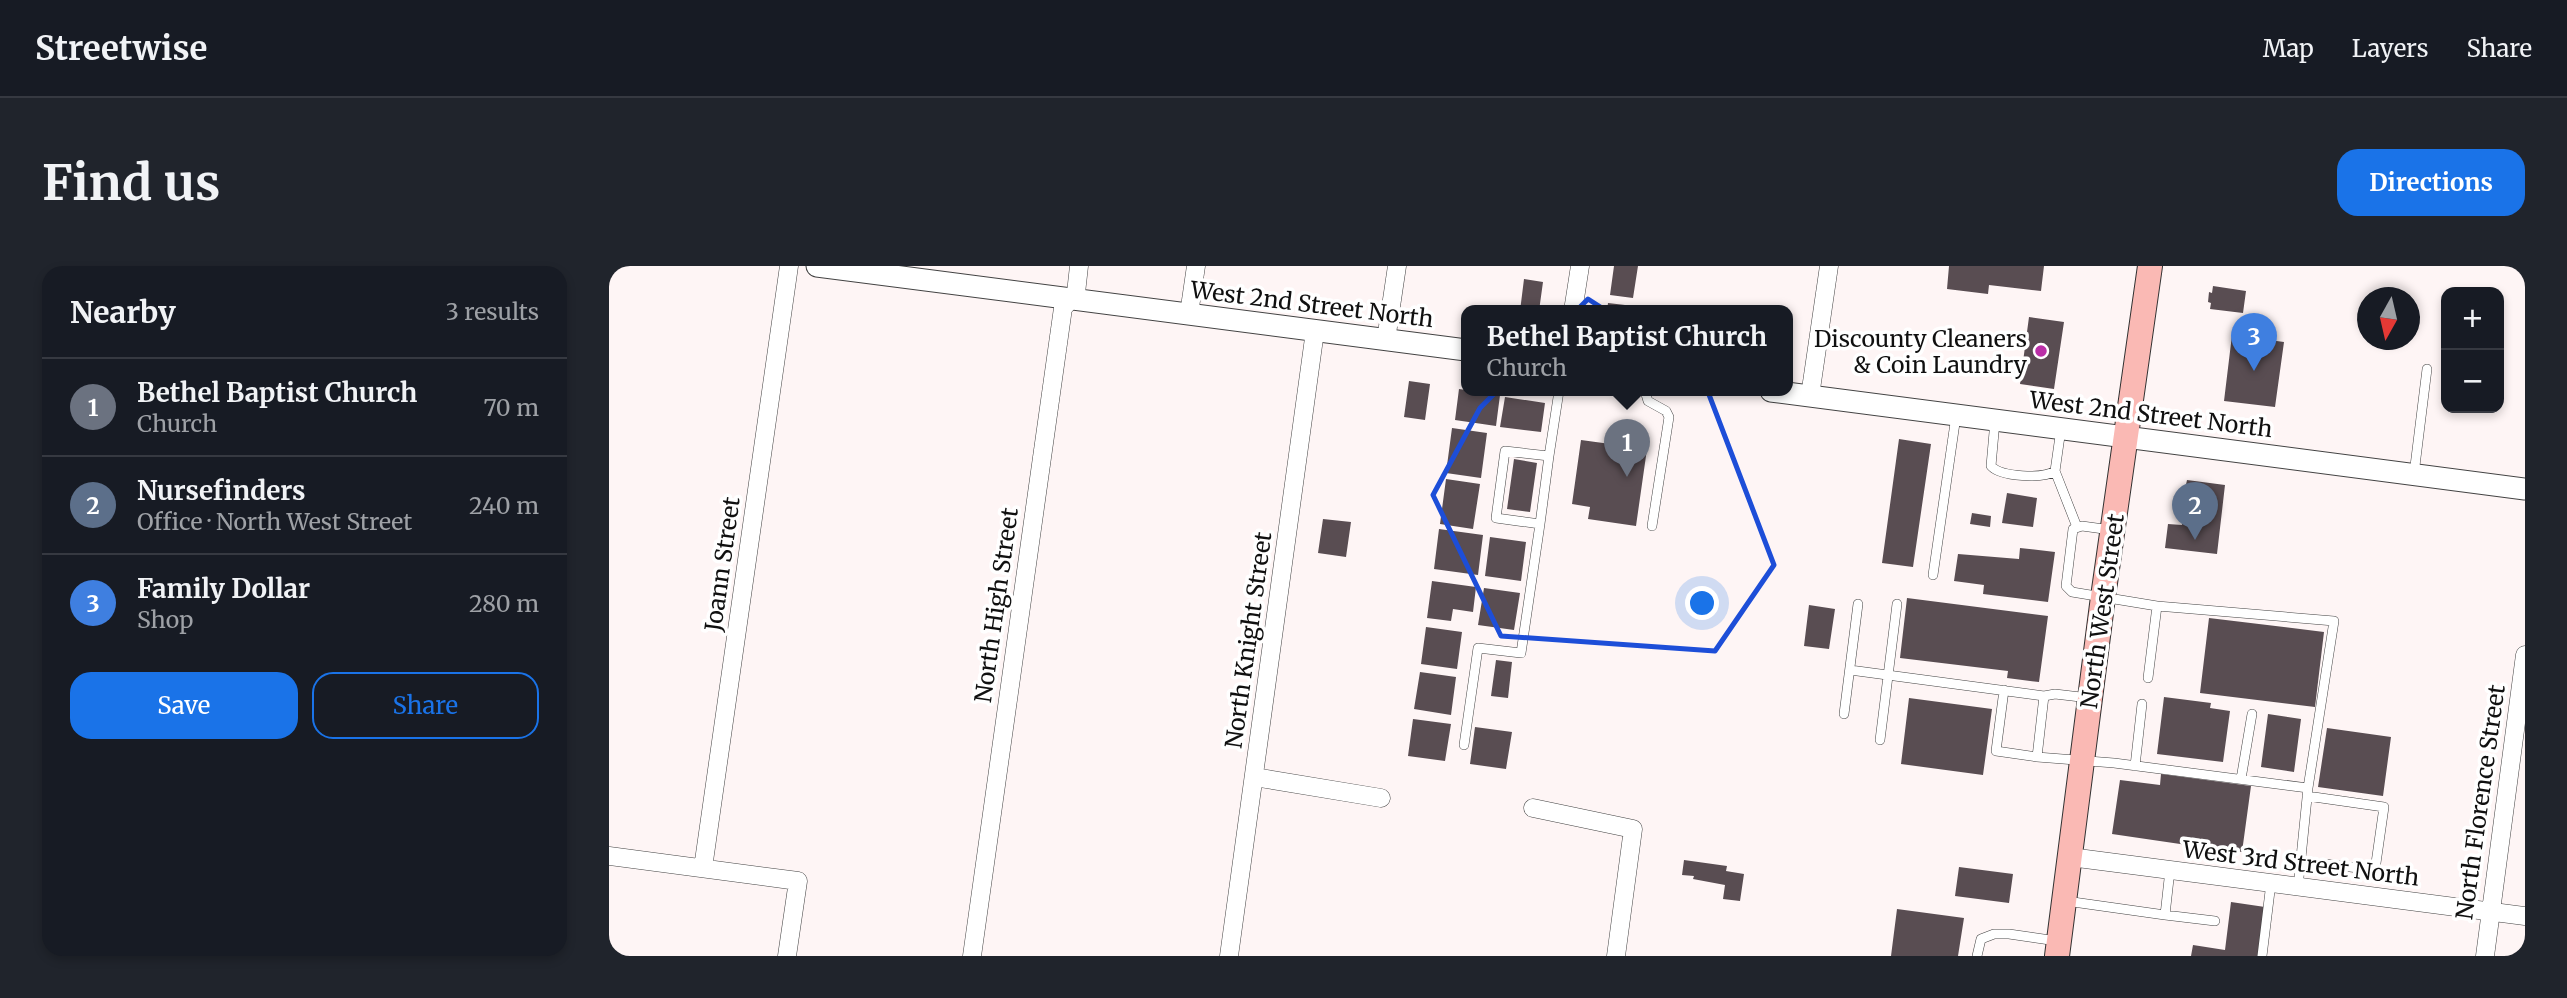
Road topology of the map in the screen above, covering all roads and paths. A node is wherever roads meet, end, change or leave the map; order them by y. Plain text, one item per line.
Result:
1 (789, 266) edge
2 (817, 266) edge
3 (1079, 266) edge
4 (1196, 266) edge
5 (1397, 266) edge
6 (1580, 266) edge
7 (1829, 266) edge
8 (2150, 266) edge
9 (887, 270) edge
10 (1071, 299) junction
11 (1574, 305) edge
12 (1189, 314) junction
13 (1315, 331) junction
14 (1386, 340) junction
15 (1461, 349) edge
16 (2427, 369) dead end
17 (1793, 394) edge
18 (1558, 396) edge
19 (1647, 396) edge
20 (1810, 397) junction
21 (1956, 415) junction
22 (1995, 421) junction
23 (2061, 429) junction
24 (2126, 438) junction
25 (1549, 456) junction
26 (2055, 471) junction
27 (2414, 474) junction
28 (2525, 489) edge
29 (1540, 524) junction
30 (1652, 526) dead end
31 (2077, 527) junction
32 (2113, 530) junction
33 (1933, 575) dead end
34 (2103, 597) junction
35 (1858, 604) dead end
36 (1897, 604) dead end
37 (2157, 606) junction
38 (2525, 655) edge
39 (1850, 670) junction
40 (1888, 675) junction
41 (2148, 678) dead end
42 (2004, 690) junction
43 (2044, 696) junction
44 (2090, 699) junction
45 (2142, 704) dead end
46 (1844, 714) dead end
47 (2252, 714) dead end
48 (1880, 740) dead end
49 (1464, 745) dead end
50 (2037, 757) junction
51 (2082, 762) junction
52 (2135, 766) junction
53 (1254, 777) junction
54 (2241, 779) junction
55 (2308, 792) junction
56 (1381, 798) dead end
57 (1533, 808) dead end
58 (609, 856) edge
59 (2070, 858) junction
60 (2300, 861) junction
61 (703, 868) junction
62 (2170, 870) junction
63 (2271, 883) junction
64 (2298, 887) junction
65 (2064, 901) junction
66 (2490, 912) junction
67 (2165, 915) junction
68 (2525, 916) edge
69 (2215, 921) dead end
70 (2058, 948) edge
71 (787, 956) edge
72 (972, 956) edge
73 (1229, 956) edge
74 (1616, 956) edge
75 (1977, 956) edge
76 (2262, 956) edge
77 (2484, 956) edge

1 - 61 street, Joann Street
2 - 9 street, West 2nd Street North
3 - 10 street, North High Street
4 - 12 street
5 - 14 street
6 - 11 street
7 - 20 street
8 - 24 main road, North West Street
9 - 10 street, West 2nd Street North
10 - 12 street, West 2nd Street North
10 - 72 street, North High Street
12 - 13 street, West 2nd Street North
13 - 14 street, West 2nd Street North
13 - 53 street, North Knight Street
14 - 15 street, West 2nd Street North
16 - 27 lane
17 - 20 street, West 2nd Street North
18 - 25 lane
19 - 30 lane
20 - 21 street, West 2nd Street North
21 - 22 street, West 2nd Street North
21 - 33 lane
22 - 23 street, West 2nd Street North
22 - 26 lane
23 - 24 street, West 2nd Street North
23 - 26 lane
24 - 27 street, West 2nd Street North
24 - 32 main road, North West Street
25 - 29 lane
25 - 29 lane
26 - 31 lane
27 - 28 street, West 2nd Street North
29 - 49 lane
31 - 32 lane
31 - 34 lane
32 - 34 main road, North West Street
34 - 37 lane
34 - 44 main road, North West Street
35 - 39 lane
36 - 40 lane
37 - 41 lane
37 - 55 lane
38 - 66 street, North Florence Street
39 - 40 lane
39 - 46 lane
40 - 42 lane
40 - 48 lane
42 - 43 lane
42 - 50 lane
43 - 44 lane
43 - 50 lane
44 - 51 main road, North West Street
45 - 52 lane
47 - 54 lane
50 - 51 lane
51 - 52 lane
51 - 59 main road, North West Street
52 - 54 lane
53 - 56 street
53 - 73 street, North Knight Street
54 - 55 lane
55 - 60 lane
55 - 60 lane
57 - 74 street
58 - 61 street
59 - 62 street, West 3rd Street North
59 - 65 main road, North West Street
60 - 64 lane
61 - 71 street
62 - 63 street, West 3rd Street North
62 - 67 lane
63 - 64 street, West 3rd Street North
63 - 76 lane
64 - 66 street, West 3rd Street North
65 - 67 lane
65 - 70 main road, North West Street
66 - 68 street, West 3rd Street North
66 - 77 street, North Florence Street
67 - 69 lane
70 - 75 lane

